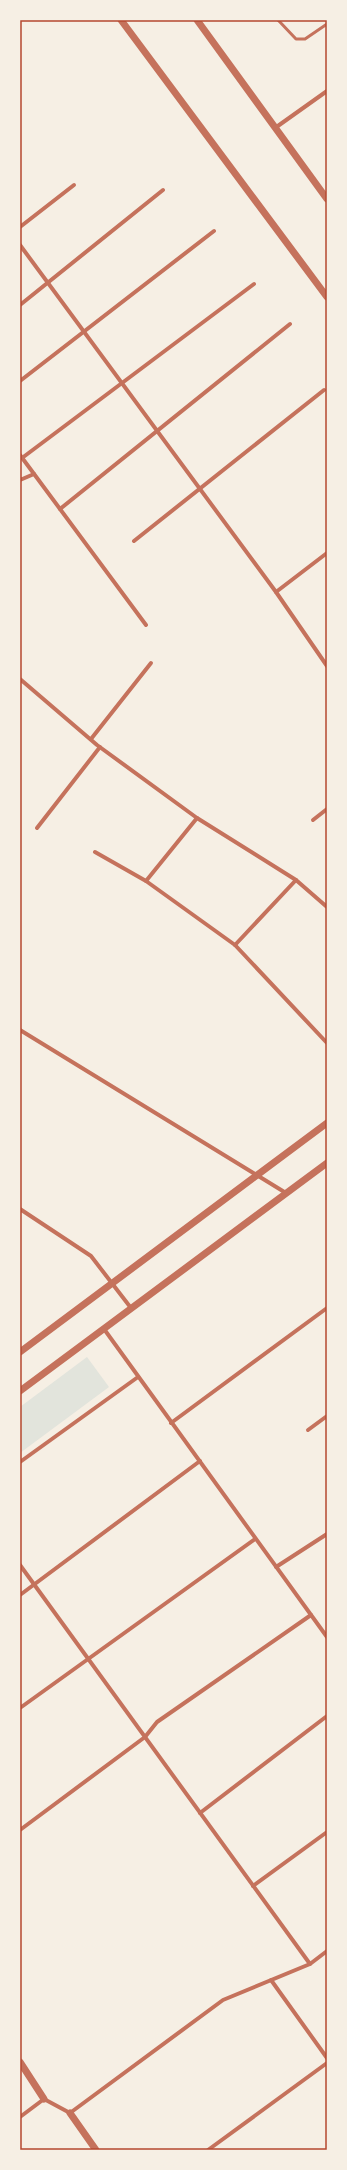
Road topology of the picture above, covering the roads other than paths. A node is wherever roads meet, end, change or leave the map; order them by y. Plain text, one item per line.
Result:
1 (121, 20) edge
2 (197, 20) edge
3 (278, 20) edge
4 (327, 24) edge
5 (327, 91) edge
6 (275, 128) junction
7 (74, 185) dead end
8 (163, 190) dead end
9 (327, 199) edge
10 (20, 227) edge
11 (214, 231) dead end
12 (20, 245) edge
13 (48, 283) junction
14 (254, 284) dead end
15 (327, 297) edge
16 (20, 305) edge
17 (290, 324) dead end
18 (83, 330) junction
19 (20, 381) edge
20 (122, 383) junction
21 (324, 390) dead end
22 (158, 432) junction
23 (21, 457) edge
24 (34, 474) junction
25 (20, 480) edge
26 (199, 487) junction
27 (60, 509) junction
28 (134, 541) dead end
29 (327, 553) edge
30 (276, 592) junction
31 (146, 625) dead end
32 (151, 663) dead end
33 (327, 666) edge
34 (20, 679) edge
35 (91, 739) junction
36 (100, 747) junction
37 (327, 809) edge
38 (197, 818) junction
39 (313, 820) dead end
40 (37, 828) dead end
41 (95, 852) dead end
42 (296, 880) junction
43 (146, 881) junction
44 (327, 907) edge
45 (235, 945) junction
46 (20, 1030) edge
47 (327, 1044) edge
48 (327, 1123) edge
49 (327, 1163) edge
50 (256, 1176) junction
51 (286, 1193) junction
52 (20, 1209) edge
53 (112, 1283) junction
54 (131, 1308) junction
55 (327, 1308) edge
56 (104, 1329) junction
57 (20, 1352) edge
58 (138, 1377) junction
59 (20, 1391) edge
60 (327, 1416) edge
61 (171, 1423) junction
62 (308, 1430) dead end
63 (200, 1461) junction
64 (20, 1462) edge
65 (327, 1534) edge
66 (255, 1539) junction
67 (20, 1565) edge
68 (276, 1567) junction
69 (34, 1585) junction
70 (20, 1595) edge
71 (311, 1615) junction
72 (327, 1637) edge
73 (88, 1659) junction
74 (20, 1708) edge
75 (327, 1716) edge
76 (145, 1737) junction
77 (200, 1813) junction
78 (20, 1830) edge
79 (327, 1832) edge
80 (253, 1886) junction
81 (327, 1951) edge
82 (310, 1964) junction
83 (271, 1980) junction
84 (327, 2058) edge
85 (20, 2062) edge
86 (327, 2063) edge
87 (44, 2099) junction
88 (70, 2113) junction
89 (20, 2117) edge
90 (96, 2150) edge
91 (208, 2150) edge

1 - 15 street
2 - 6 street
3 - 4 lane
5 - 6 street
6 - 9 street
7 - 10 street
8 - 13 street
11 - 18 street
12 - 13 street
13 - 16 street
13 - 18 street
14 - 20 street
17 - 22 street
18 - 19 street
18 - 20 street
20 - 22 street
20 - 23 street
21 - 26 street
22 - 26 street
22 - 27 street
23 - 24 street
24 - 25 street
24 - 27 street
26 - 28 street
26 - 30 street
27 - 31 street
29 - 30 street
30 - 33 street
32 - 35 street
34 - 35 street
35 - 36 street
36 - 38 street
36 - 40 street
37 - 39 street
38 - 42 street
38 - 43 street
41 - 43 street
42 - 44 street
42 - 45 street
43 - 45 street
45 - 47 street
46 - 50 street
48 - 50 street
49 - 51 street
50 - 51 street
50 - 53 street
51 - 54 street
52 - 53 street
53 - 54 street
53 - 57 street
54 - 56 street
55 - 61 street
56 - 58 street
56 - 59 street
58 - 61 street
58 - 64 street
60 - 62 street
61 - 63 street
63 - 66 street
63 - 69 street
65 - 68 street
66 - 68 street
66 - 73 street
67 - 69 street
68 - 71 street
69 - 70 street
69 - 73 street
71 - 72 street
71 - 76 street
73 - 74 street
73 - 76 street
75 - 77 street
76 - 77 street
76 - 78 street
77 - 80 street
79 - 80 street
80 - 82 street
81 - 82 street
82 - 83 street
83 - 84 street
83 - 88 street
85 - 87 street
86 - 91 street
87 - 88 street
87 - 89 street
88 - 90 street

